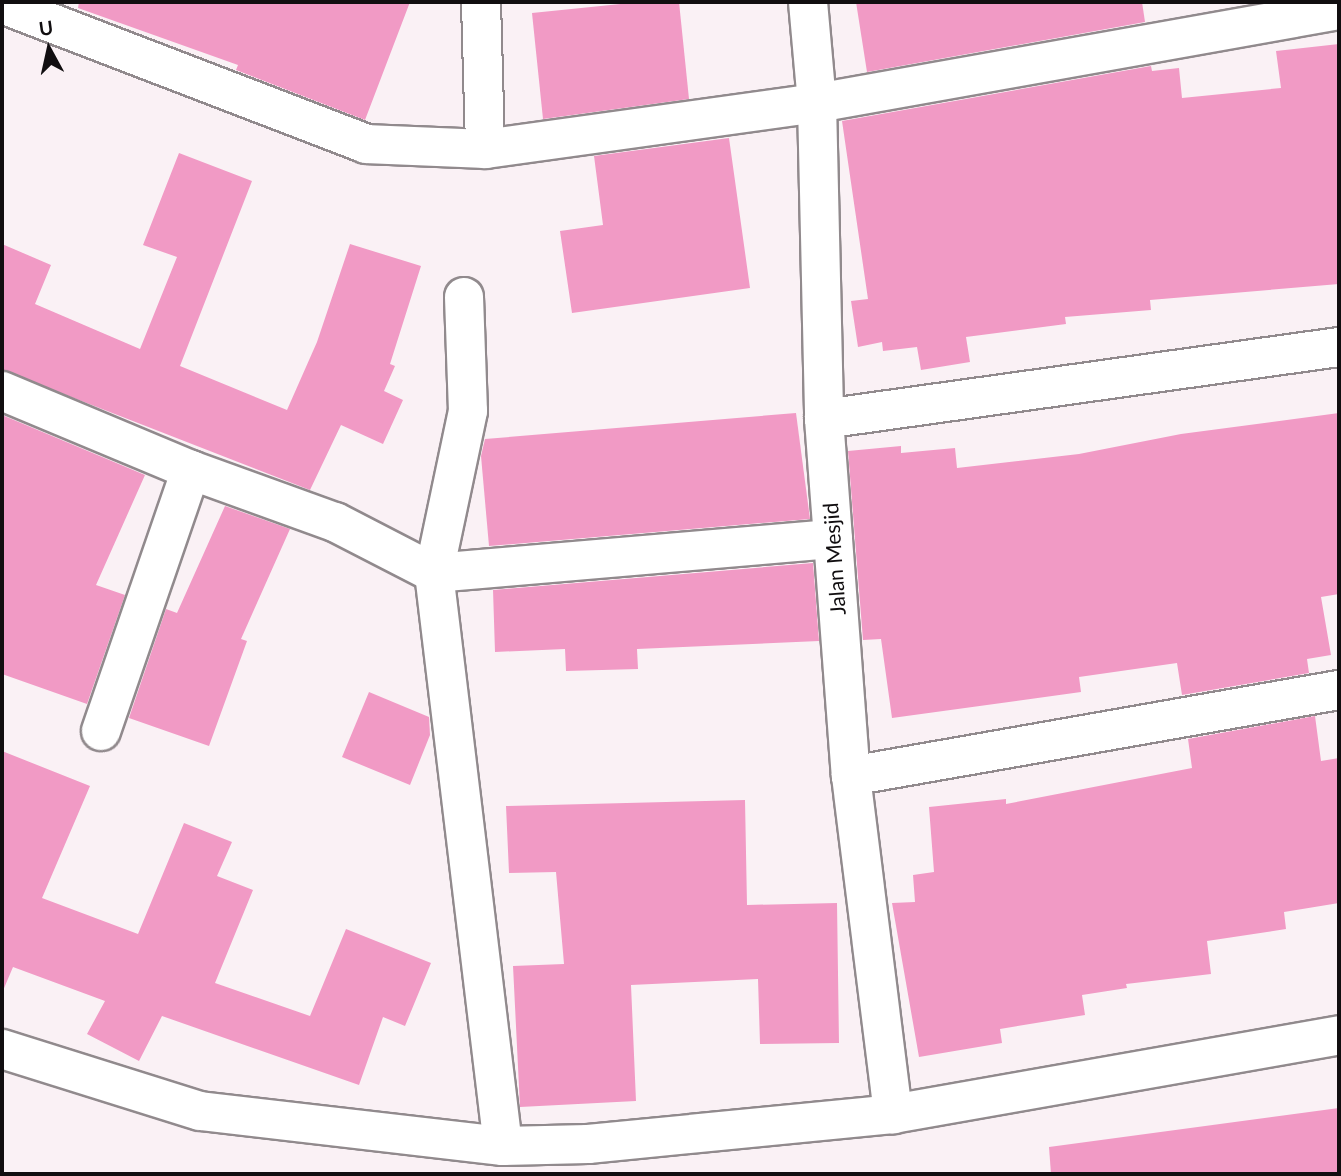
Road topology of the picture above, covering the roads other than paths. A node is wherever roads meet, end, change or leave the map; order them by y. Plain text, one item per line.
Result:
1 (481, 2) edge
2 (808, 2) edge
3 (2, 4) edge
4 (1339, 10) edge
5 (817, 103) junction
6 (485, 149) junction
7 (464, 297) dead end
8 (1339, 346) edge
9 (2, 391) edge
10 (824, 419) junction
11 (191, 470) junction
12 (832, 539) junction
13 (434, 573) junction
14 (1339, 690) edge
15 (102, 731) dead end
16 (851, 776) junction
17 (1339, 1035) edge
18 (2, 1049) edge
19 (893, 1114) junction
20 (503, 1146) junction

1 - 6 street
2 - 5 street, Jalan Mesjid
3 - 6 street
4 - 5 street
5 - 6 street
5 - 10 street, Jalan Mesjid
7 - 13 street
8 - 10 street
9 - 11 street
10 - 12 street, Jalan Mesjid
11 - 13 street
11 - 15 street
12 - 13 street
12 - 16 street, Jalan Mesjid
13 - 20 street
14 - 16 street
16 - 19 street, Jalan Mesjid
17 - 19 street
18 - 20 street
19 - 20 street

